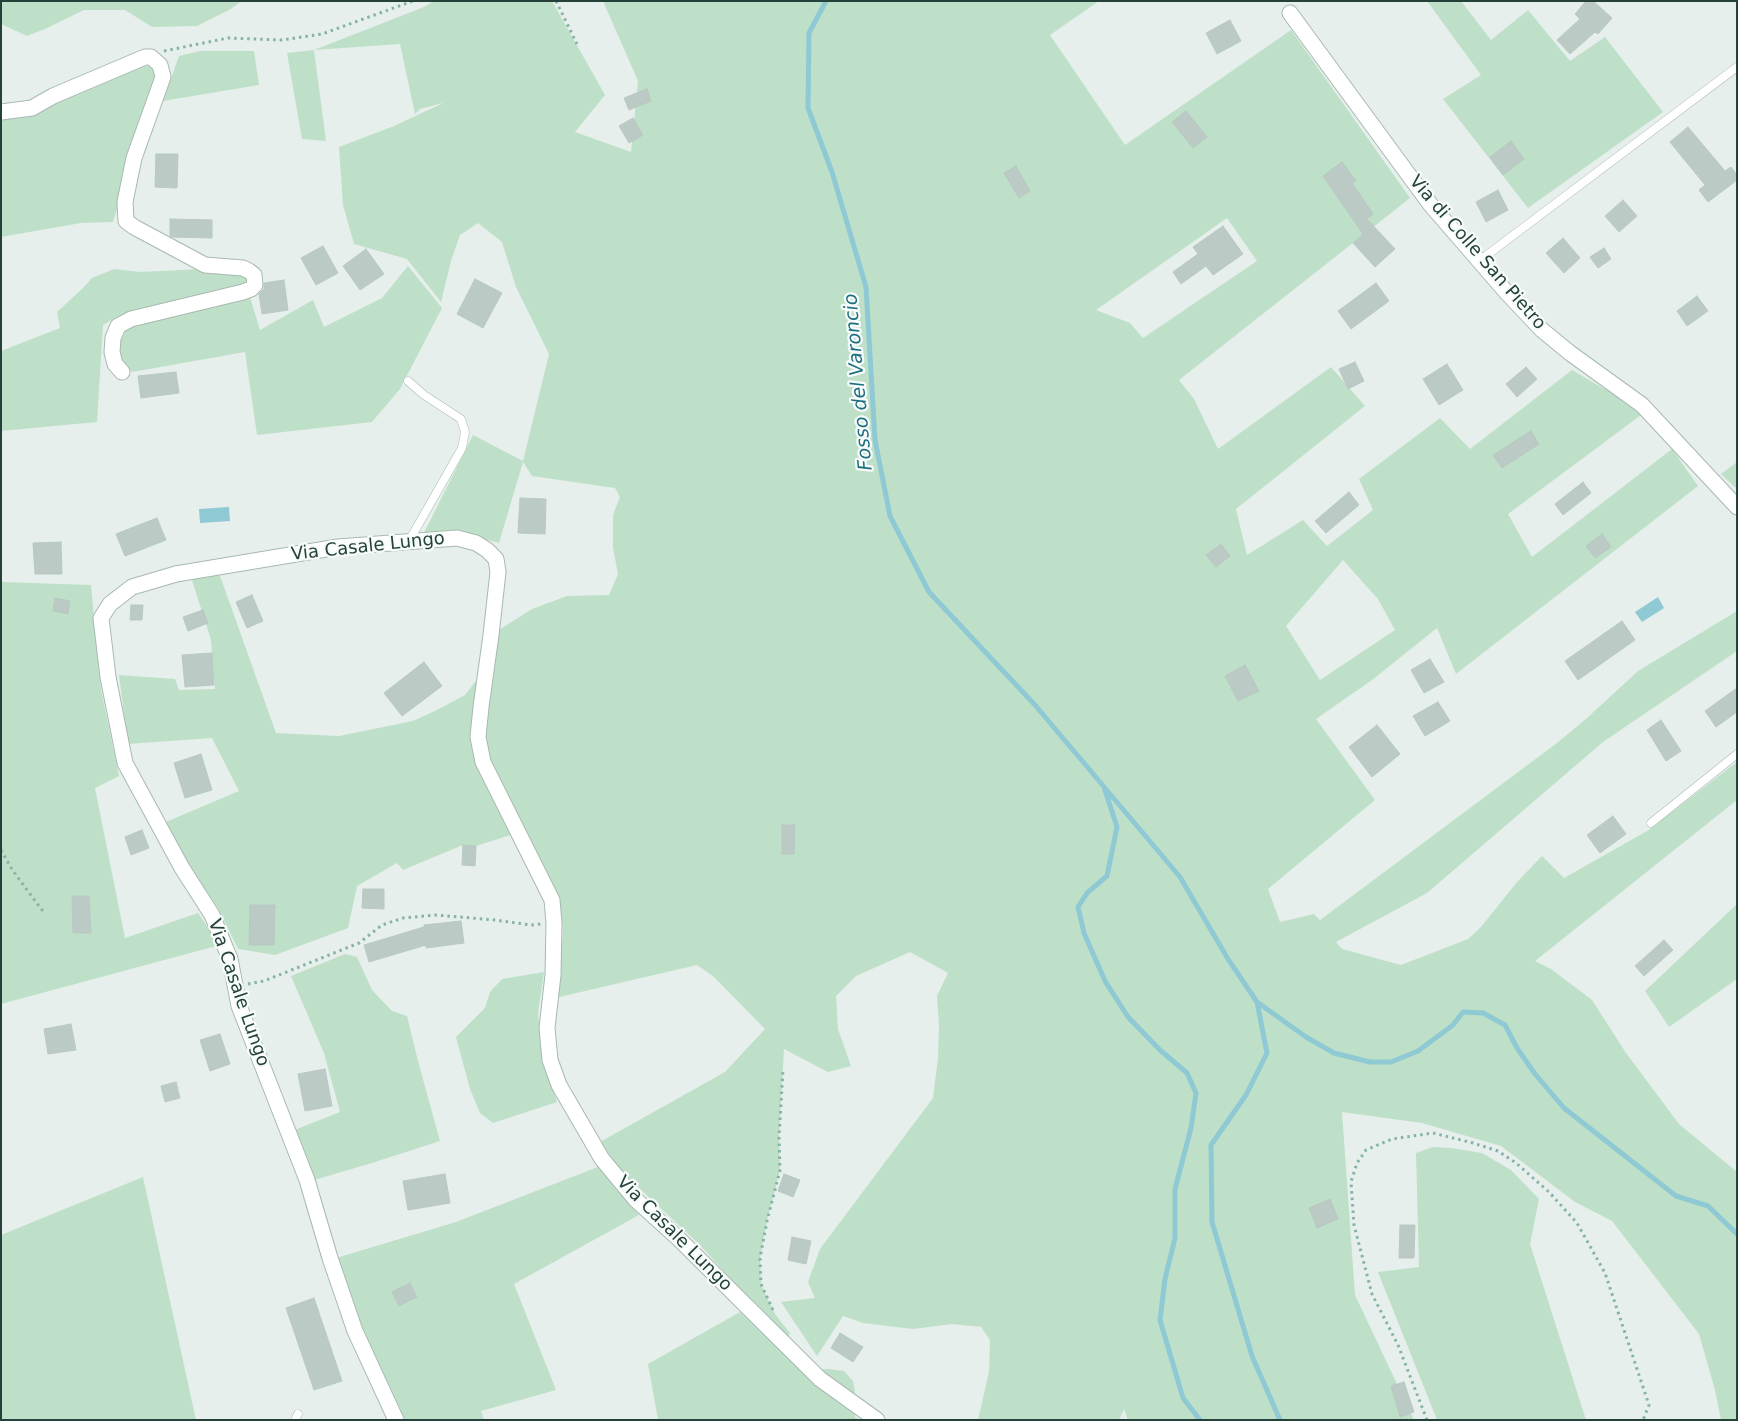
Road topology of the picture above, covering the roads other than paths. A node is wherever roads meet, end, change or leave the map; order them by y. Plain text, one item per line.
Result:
1 (1290, 13) dead end
2 (1737, 66) edge
3 (1, 112) edge
4 (1479, 261) junction
5 (122, 372) dead end
6 (408, 381) dead end
7 (1737, 507) edge
8 (409, 541) junction
9 (1737, 754) edge
10 (1651, 823) dead end
11 (396, 1420) edge
12 (876, 1420) edge

1 - 4 street, Via di Colle San Pietro
2 - 4 lane
3 - 5 street
4 - 7 street, Via di Colle San Pietro
6 - 8 lane
8 - 11 street, Via Casale Lungo
8 - 12 street, Via Casale Lungo
9 - 10 lane

